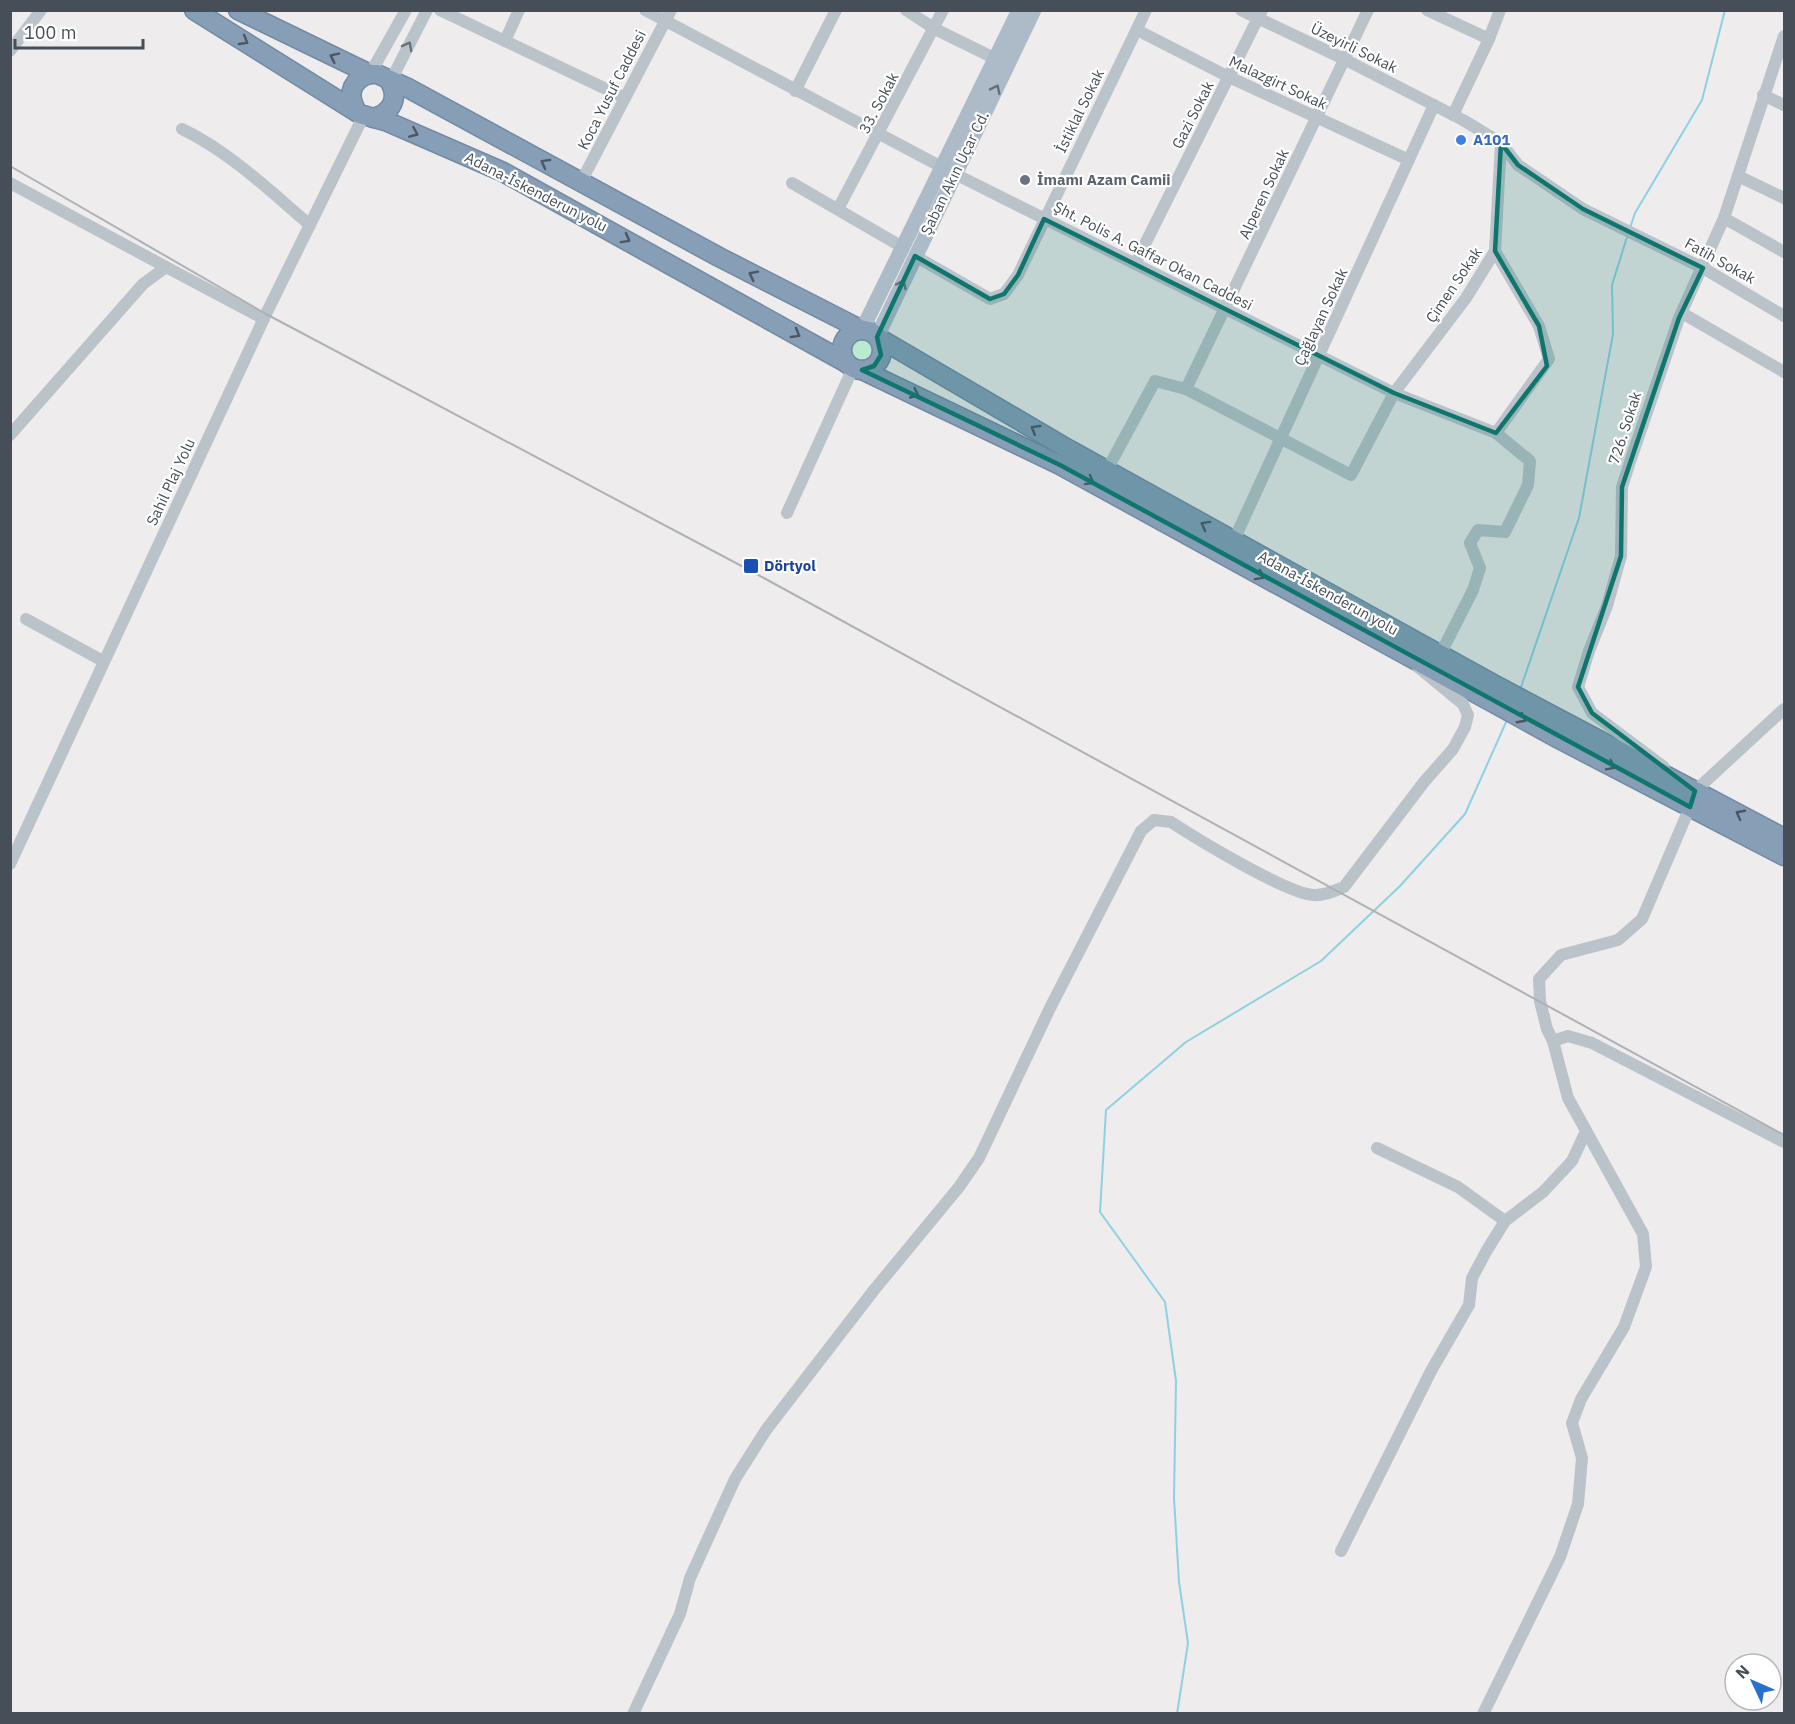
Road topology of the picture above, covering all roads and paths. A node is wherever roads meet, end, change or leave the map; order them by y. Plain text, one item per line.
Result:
1 (41, 10) edge
2 (194, 10) edge
3 (238, 10) edge
4 (406, 10) edge
5 (427, 10) edge
6 (440, 10) edge
7 (519, 10) edge
8 (645, 10) edge
9 (836, 10) edge
10 (906, 10) edge
11 (943, 10) edge
12 (1019, 10) edge
13 (1034, 10) edge
14 (1146, 10) edge
15 (1241, 10) edge
16 (1368, 10) edge
17 (1427, 10) edge
18 (1500, 10) edge
19 (1260, 15) edge
20 (668, 16) edge
21 (935, 29) junction
22 (1137, 30) junction
23 (1784, 36) edge
24 (1489, 39) junction
25 (505, 41) junction
26 (10, 51) edge
27 (996, 59) junction
28 (1344, 59) junction
29 (370, 74) junction
30 (1229, 77) junction
31 (390, 82) junction
32 (795, 91) junction
33 (1763, 95) junction
34 (625, 98) junction
35 (1434, 105) junction
36 (1785, 105) edge
37 (364, 114) junction
38 (1452, 115) junction
39 (1316, 118) junction
40 (182, 129) dead end
41 (879, 135) junction
42 (1501, 143) junction
43 (1408, 160) junction
44 (949, 170) junction
45 (1738, 176) junction
46 (581, 182) junction
47 (10, 183) edge
48 (792, 183) dead end
49 (1785, 198) edge
50 (838, 209) junction
51 (1724, 218) junction
52 (1044, 219) junction
53 (310, 225) junction
54 (1495, 251) junction
55 (909, 252) junction
56 (1785, 252) edge
57 (1135, 264) junction
58 (166, 267) junction
59 (1703, 268) junction
60 (1225, 310) junction
61 (1682, 313) junction
62 (1785, 316) edge
63 (264, 319) junction
64 (870, 333) junction
65 (1319, 356) junction
66 (853, 367) junction
67 (1785, 372) edge
68 (1186, 389) junction
69 (1394, 393) junction
70 (1496, 433) junction
71 (10, 435) edge
72 (1281, 439) junction
73 (1107, 470) junction
74 (787, 513) dead end
75 (1233, 540) junction
76 (26, 619) dead end
77 (1440, 655) junction
78 (1412, 659) junction
79 (103, 661) junction
80 (1490, 692) junction
81 (1785, 709) edge
82 (1692, 799) junction
83 (1785, 838) edge
84 (1785, 856) edge
85 (10, 864) edge
86 (1553, 1041) junction
87 (1586, 1131) junction
88 (1785, 1142) edge
89 (1377, 1149) dead end
90 (1505, 1221) junction
91 (1341, 1551) dead end
92 (633, 1713) edge
93 (1482, 1713) edge

1 - 26 street
2 -> 37 highway, Adana-İskenderun yolu
29 -> 3 highway, Adana-İskenderun yolu
4 - 29 street
31 -> 5 street
6 - 25 street
7 - 25 street
8 - 20 street, Şht. Polis A. Gaffar Okan Caddesi
9 - 32 street
10 - 21 street
11 - 21 street, 33. Sokak
12 - 27 main road
44 -> 13 main road, Şaban Akın Uçar Cd.
14 - 22 street, İstiklal Sokak
15 - 19 street, Üzeyirli Sokak
16 - 28 street, Alperen Sokak
17 - 24 street
18 - 24 street
19 - 28 street, Üzeyirli Sokak
19 - 30 street, Gazi Sokak
20 - 32 street, Şht. Polis A. Gaffar Okan Caddesi
20 - 34 street, Koca Yusuf Caddesi
21 - 27 street
21 - 41 street, 33. Sokak
22 - 30 street, Malazgirt Sokak
22 - 52 street, İstiklal Sokak
23 - 33 street, 726. Sokak
24 - 38 street
25 - 34 street
27 - 44 main road
28 - 35 street, Üzeyirli Sokak
28 - 39 street, Alperen Sokak
29 - 31 highway, Adana-İskenderun yolu
29 - 37 highway
30 - 39 street, Malazgirt Sokak
30 - 57 street, Gazi Sokak
31 - 37 highway
46 -> 31 highway, Adana-İskenderun yolu
32 - 41 street, Şht. Polis A. Gaffar Okan Caddesi
33 - 36 street
33 - 45 street, 726. Sokak
34 - 46 street, Koca Yusuf Caddesi
35 - 38 street, Üzeyirli Sokak
35 - 43 street, Çağlayan Sokak
37 - 53 street, Sahil Plaj Yolu
37 -> 66 highway, Adana-İskenderun yolu
38 - 42 street
39 - 43 street, Malazgirt Sokak
39 - 60 street, Alperen Sokak
40 - 53 street
41 - 44 street, Şht. Polis A. Gaffar Okan Caddesi
41 - 50 street, 33. Sokak
42 - 54 street, Çimen Sokak
42 - 59 street, Fatih Sokak
43 - 65 street, Çağlayan Sokak
44 - 52 street, Şht. Polis A. Gaffar Okan Caddesi
44 - 55 main road, Şaban Akın Uçar Cd.
45 - 49 street
45 - 51 street, 726. Sokak
64 -> 46 highway, Adana-İskenderun yolu
47 - 58 street
48 - 50 street, İstiklal Sokak
50 - 55 street, İstiklal Sokak
51 - 56 street
51 - 59 street, 726. Sokak
52 - 55 street, İstiklal Sokak
52 - 57 street, Şht. Polis A. Gaffar Okan Caddesi
53 - 63 street, Sahil Plaj Yolu
54 - 69 street, Çimen Sokak
54 - 70 street
55 - 64 main road, Şaban Akın Uçar Cd.
57 - 60 street, Şht. Polis A. Gaffar Okan Caddesi
58 - 63 street
58 - 71 street
59 - 61 street, 726. Sokak
59 - 62 street, Fatih Sokak
60 - 65 street, Şht. Polis A. Gaffar Okan Caddesi
60 - 68 street, Alperen Sokak
61 - 67 street
61 - 82 street, 726. Sokak
63 - 79 street, Sahil Plaj Yolu
64 - 66 highway
64 - 66 highway
73 -> 64 highway, Adana-İskenderun yolu
65 - 69 street, Şht. Polis A. Gaffar Okan Caddesi
65 - 72 street, Çağlayan Sokak
66 - 74 street
66 -> 78 highway, Adana-İskenderun yolu
68 - 72 street
68 - 73 street
69 - 70 street, Şht. Polis A. Gaffar Okan Caddesi
69 - 72 street, Çimen Sokak
70 - 77 street, Şht. Polis A. Gaffar Okan Caddesi
72 - 75 street, Çağlayan Sokak
75 -> 73 highway, Adana-İskenderun yolu
75 - 77 highway, Adana-İskenderun yolu
76 - 79 street
77 - 80 highway, Adana-İskenderun yolu
78 - 80 highway, Adana-İskenderun yolu
78 - 92 street
79 - 85 street, Sahil Plaj Yolu
80 - 82 highway
81 - 82 street
83 -> 82 highway
82 - 84 highway
82 - 86 street
86 - 87 street
86 - 88 street
87 - 90 street
87 - 93 street
89 - 90 street
90 - 91 street

